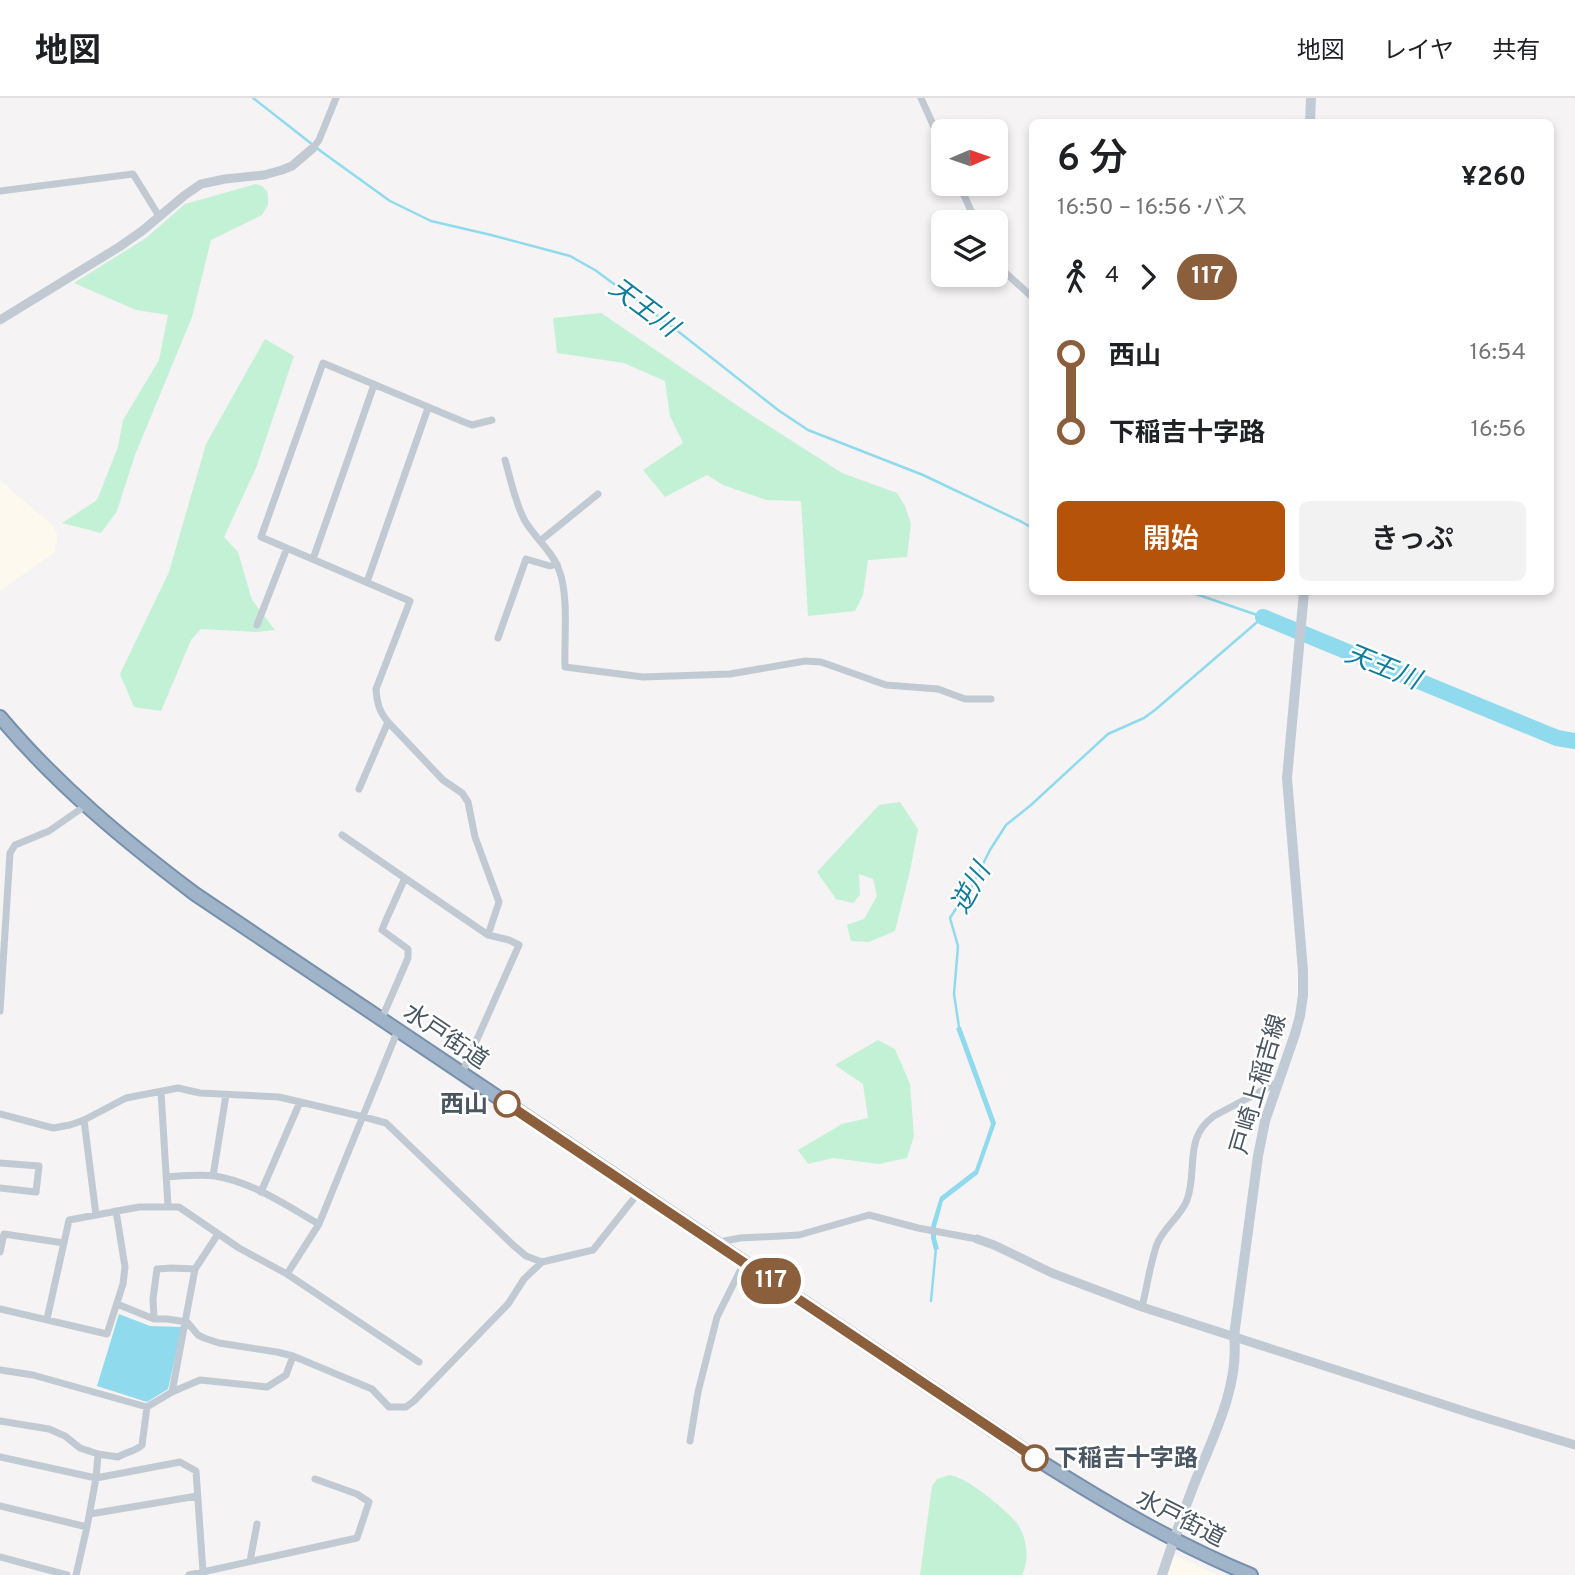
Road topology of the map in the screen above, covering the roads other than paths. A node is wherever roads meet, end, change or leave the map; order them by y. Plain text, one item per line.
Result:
1 (336, 98) edge
2 (921, 98) edge
3 (1311, 98) edge
4 (1310, 119) edge
5 (931, 120) edge
6 (316, 144) joint
7 (0, 191) edge
8 (159, 216) junction
9 (1008, 275) edge
10 (1029, 294) edge
11 (0, 320) edge
12 (374, 385) junction
13 (428, 408) junction
14 (492, 420) dead end
15 (505, 460) dead end
16 (598, 494) dead end
17 (540, 541) junction
18 (287, 548) junction
19 (313, 559) junction
20 (557, 564) junction
21 (367, 582) junction
22 (1304, 595) edge
23 (257, 625) dead end
24 (498, 638) dead end
25 (991, 699) dead end
26 (0, 718) edge
27 (388, 722) junction
28 (359, 789) dead end
29 (85, 806) junction
30 (342, 835) dead end
31 (405, 878) junction
32 (488, 935) junction
33 (0, 1011) edge
34 (382, 1018) junction
35 (398, 1029) junction
36 (463, 1073) junction
37 (1278, 1082) junction
38 (161, 1092) junction
39 (226, 1095) junction
40 (300, 1102) junction
41 (0, 1114) edge
42 (364, 1117) junction
43 (84, 1121) junction
44 (0, 1163) edge
45 (213, 1176) junction
46 (166, 1177) junction
47 (0, 1188) edge
48 (261, 1192) junction
49 (639, 1192) junction
50 (167, 1206) junction
51 (116, 1212) junction
52 (96, 1215) junction
53 (319, 1224) junction
54 (218, 1234) junction
55 (977, 1239) joint
56 (64, 1243) junction
57 (714, 1243) junction
58 (0, 1252) edge
59 (542, 1262) junction
60 (744, 1263) junction
61 (195, 1269) junction
62 (287, 1274) junction
63 (117, 1304) junction
64 (1142, 1307) junction
65 (0, 1309) edge
66 (47, 1319) junction
67 (154, 1319) junction
68 (187, 1322) junction
69 (1234, 1336) junction
70 (293, 1356) junction
71 (419, 1362) dead end
72 (0, 1370) edge
73 (172, 1392) junction
74 (146, 1407) junction
75 (0, 1422) edge
76 (690, 1441) dead end
77 (1575, 1445) edge
78 (99, 1454) junction
79 (0, 1457) edge
80 (96, 1478) junction
81 (315, 1479) dead end
82 (197, 1496) junction
83 (0, 1506) edge
84 (90, 1514) junction
85 (257, 1524) dead end
86 (87, 1527) junction
87 (1174, 1539) junction
88 (0, 1557) edge
89 (250, 1562) junction
90 (225, 1571) edge
91 (203, 1572) junction
92 (67, 1575) edge
93 (76, 1575) edge
94 (189, 1575) edge
95 (1162, 1575) edge
96 (1251, 1575) edge

1 - 6 street
2 - 5 street
3 - 4 main road
6 - 8 street
7 - 8 street
8 - 11 street
9 - 10 street
12 - 13 street
12 - 18 street
12 - 19 street
13 - 14 street
13 - 21 street
15 - 17 street
16 - 17 street
17 - 20 street
18 - 19 street
18 - 23 street
19 - 21 street
20 - 24 street
20 - 25 street
21 - 27 street
22 - 37 main road, 戸崎上稲吉線
26 - 29 highway, 水戸街道
27 - 28 street
27 - 32 street
29 - 33 street
29 - 34 highway, 水戸街道
30 - 31 street
31 - 32 street
31 - 34 street
32 - 36 street
34 - 35 highway, 水戸街道
35 - 36 highway, 水戸街道
35 - 42 street
36 - 49 highway, 水戸街道
37 - 64 street
37 - 69 main road, 戸崎上稲吉線
38 - 39 street
38 - 43 street
38 - 46 street
39 - 40 street
39 - 45 street
40 - 42 street
40 - 48 street
41 - 43 street
42 - 53 street
42 - 59 street
43 - 52 street
44 - 47 street
45 - 46 street
45 - 48 street
46 - 50 street
48 - 53 street
49 - 57 highway, 水戸街道
49 - 59 street
50 - 51 street
50 - 54 street
51 - 52 street
51 - 63 street
52 - 56 street
53 - 62 street
54 - 61 street
54 - 62 street
55 - 57 street
55 - 64 street
56 - 58 street
56 - 66 street
57 - 60 highway, 水戸街道
59 - 70 street
60 - 76 street
60 - 87 highway, 水戸街道
61 - 67 street
61 - 68 street
62 - 71 street
63 - 66 street
63 - 67 street
64 - 69 street
65 - 66 street
67 - 68 street
68 - 70 street
68 - 73 street
69 - 77 street
69 - 87 main road, 戸崎上稲吉線
70 - 73 street
72 - 74 street
73 - 74 street
74 - 78 street
75 - 78 street
78 - 80 street
79 - 80 street
80 - 82 street
80 - 84 street
81 - 89 street
82 - 84 street
82 - 91 street
83 - 86 street
84 - 86 street
85 - 89 street
86 - 93 street
87 - 95 main road, 戸崎上稲吉線
87 - 96 highway, 水戸街道
88 - 92 street
89 - 90 street
90 - 91 street
91 - 94 street

